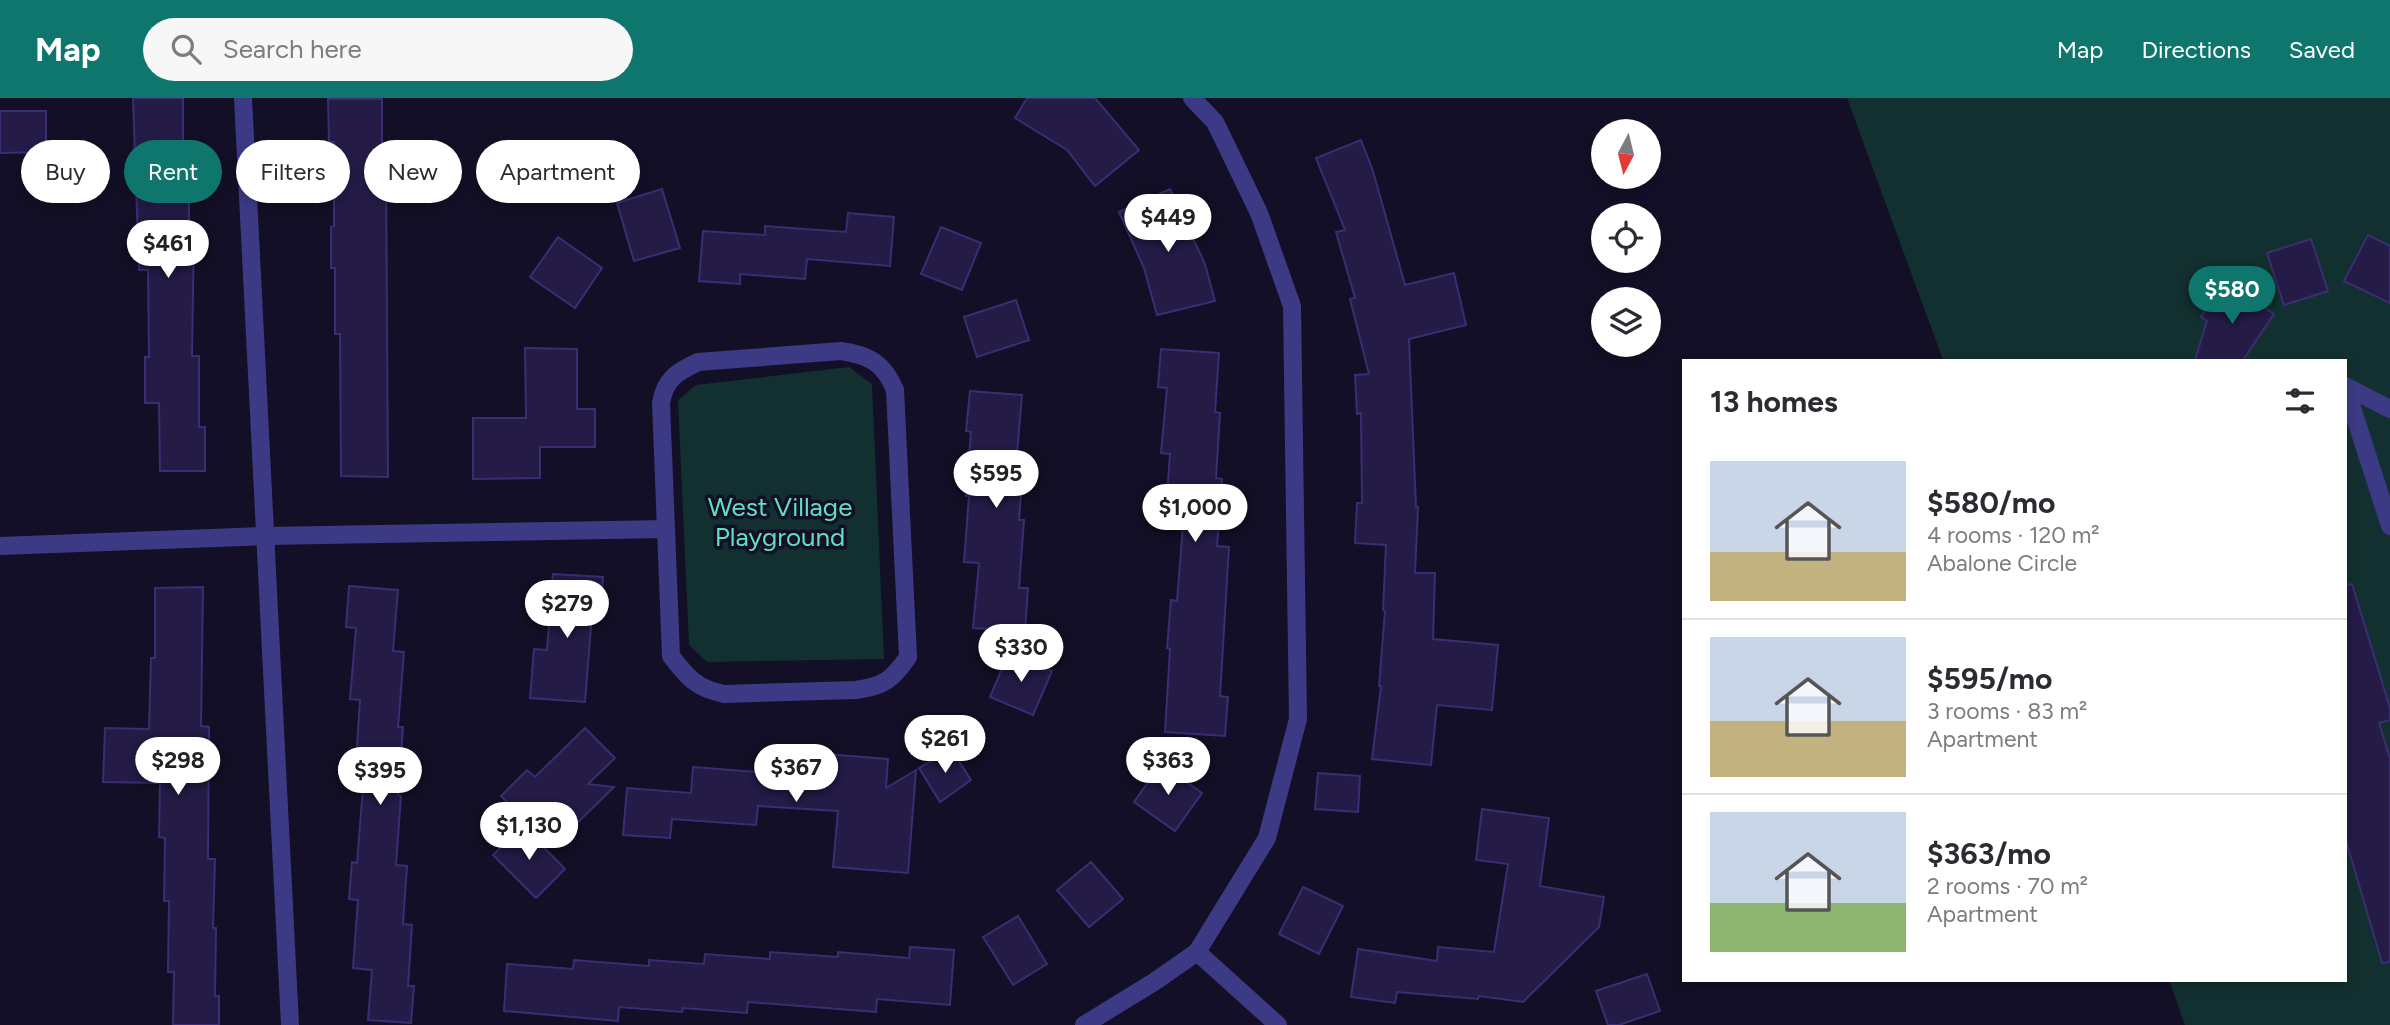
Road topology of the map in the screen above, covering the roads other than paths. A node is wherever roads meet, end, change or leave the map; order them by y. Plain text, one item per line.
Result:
1 (243, 98) edge
2 (1192, 98) edge
3 (2347, 387) edge
4 (2347, 392) edge
5 (2390, 409) edge
6 (2390, 526) edge
7 (666, 528) junction
8 (266, 536) junction
9 (0, 545) edge
10 (1197, 952) junction
11 (290, 1025) edge
12 (1084, 1025) edge
13 (1279, 1025) edge

1 - 8 street
2 - 10 street
3 - 5 street
4 - 6 street
7 - 7 street
7 - 8 street
8 - 9 street
8 - 11 street
10 - 12 street
10 - 13 street

